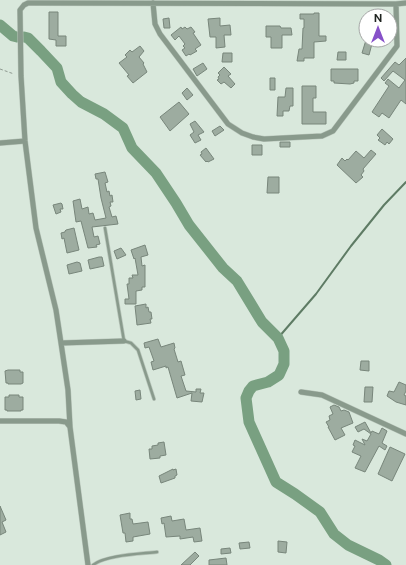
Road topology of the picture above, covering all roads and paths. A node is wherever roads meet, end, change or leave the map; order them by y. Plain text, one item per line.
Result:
1 (21, 0) edge
2 (153, 3) junction
3 (406, 3) edge
4 (396, 4) junction
5 (20, 10) junction
6 (0, 69) edge
7 (21, 76) junction
8 (25, 141) junction
9 (0, 143) edge
10 (105, 228) dead end
11 (124, 341) junction
12 (62, 343) junction
13 (301, 392) dead end
14 (154, 399) dead end
15 (0, 421) edge
16 (70, 427) junction
17 (406, 434) edge
18 (157, 552) dead end
19 (88, 565) edge
20 (93, 565) edge

1 - 5 street
2 - 4 street
2 - 4 street
2 - 5 street
3 - 4 street
5 - 7 street
6 - 7 path
7 - 8 street
8 - 9 street
8 - 12 street
10 - 11 lane
11 - 12 street
11 - 14 lane
12 - 16 street
13 - 17 street
15 - 16 street
16 - 19 street
18 - 20 lane

